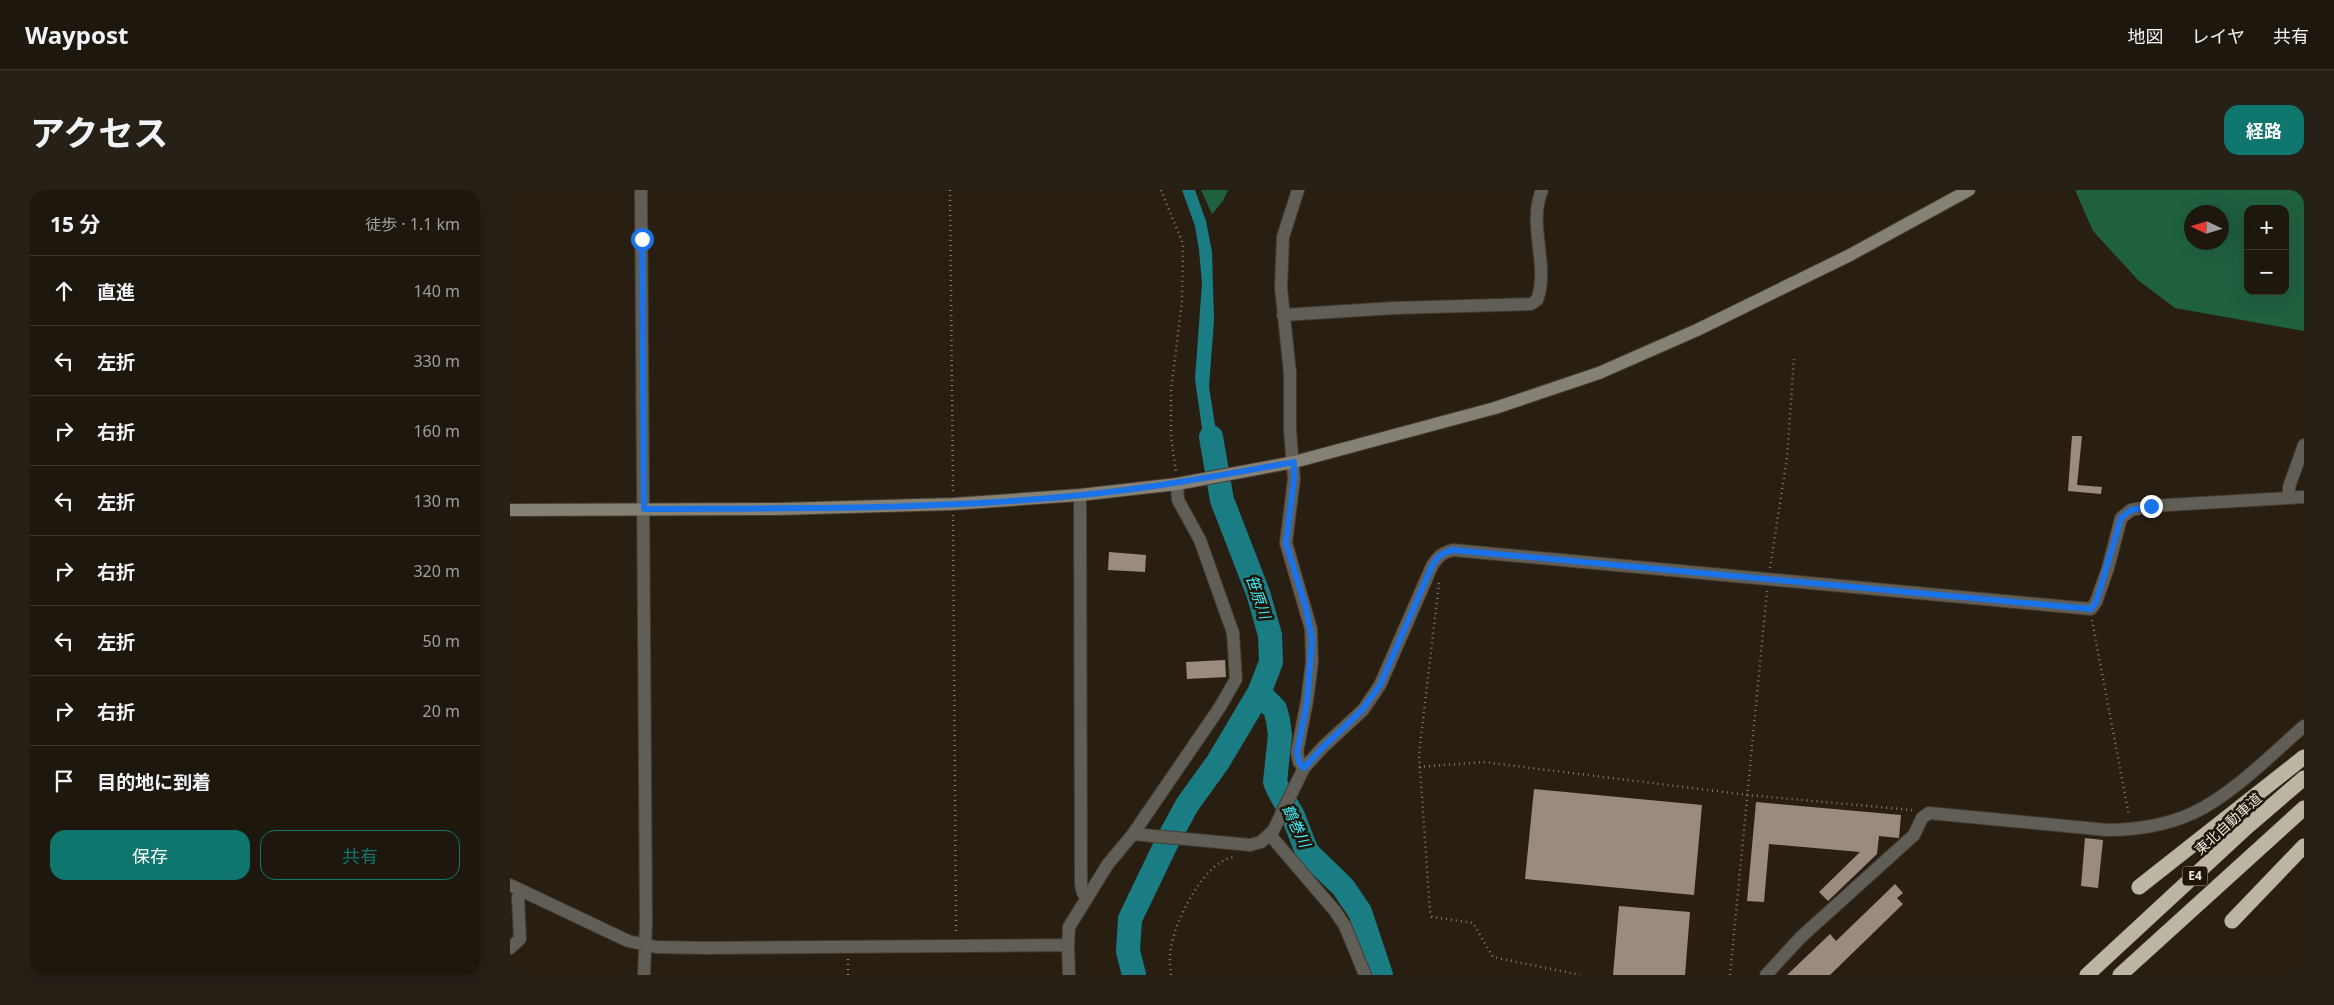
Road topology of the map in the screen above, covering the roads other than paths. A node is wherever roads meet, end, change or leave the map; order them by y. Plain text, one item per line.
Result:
1 (641, 190) edge
2 (1298, 190) edge
3 (1542, 190) edge
4 (1969, 190) edge
5 (1283, 315) junction
6 (2304, 445) edge
7 (1294, 462) junction
8 (1177, 484) junction
9 (1080, 495) junction
10 (2304, 496) edge
11 (2289, 497) junction
12 (644, 509) junction
13 (510, 510) edge
14 (2304, 726) edge
15 (2304, 756) edge
16 (1302, 773) junction
17 (2304, 778) edge
18 (2304, 808) edge
19 (1271, 833) junction
20 (1133, 834) junction
21 (2304, 846) edge
22 (515, 887) edge
23 (2139, 887) dead end
24 (1087, 898) junction
25 (2232, 921) dead end
26 (1068, 945) junction
27 (646, 946) junction
28 (510, 948) edge
29 (644, 975) edge
30 (1069, 975) edge
31 (1365, 975) edge
32 (1766, 975) edge
33 (2087, 975) edge
34 (2120, 975) edge

1 - 12 street
2 - 5 street
3 - 5 street
4 - 7 street
5 - 7 street
6 - 11 street
7 - 8 street
7 - 16 street
8 - 9 street
8 - 20 street
9 - 12 street
9 - 24 street
10 - 11 street
11 - 16 street
12 - 13 street
12 - 27 street
14 - 32 street
15 - 23 highway
16 - 19 street
17 - 33 highway, 東北自動車道 / E4
18 - 34 highway, E4
19 - 20 street
19 - 31 street
20 - 24 street
21 - 25 highway
22 - 27 street
22 - 28 street
24 - 26 street
26 - 27 street
26 - 30 street
27 - 29 street

